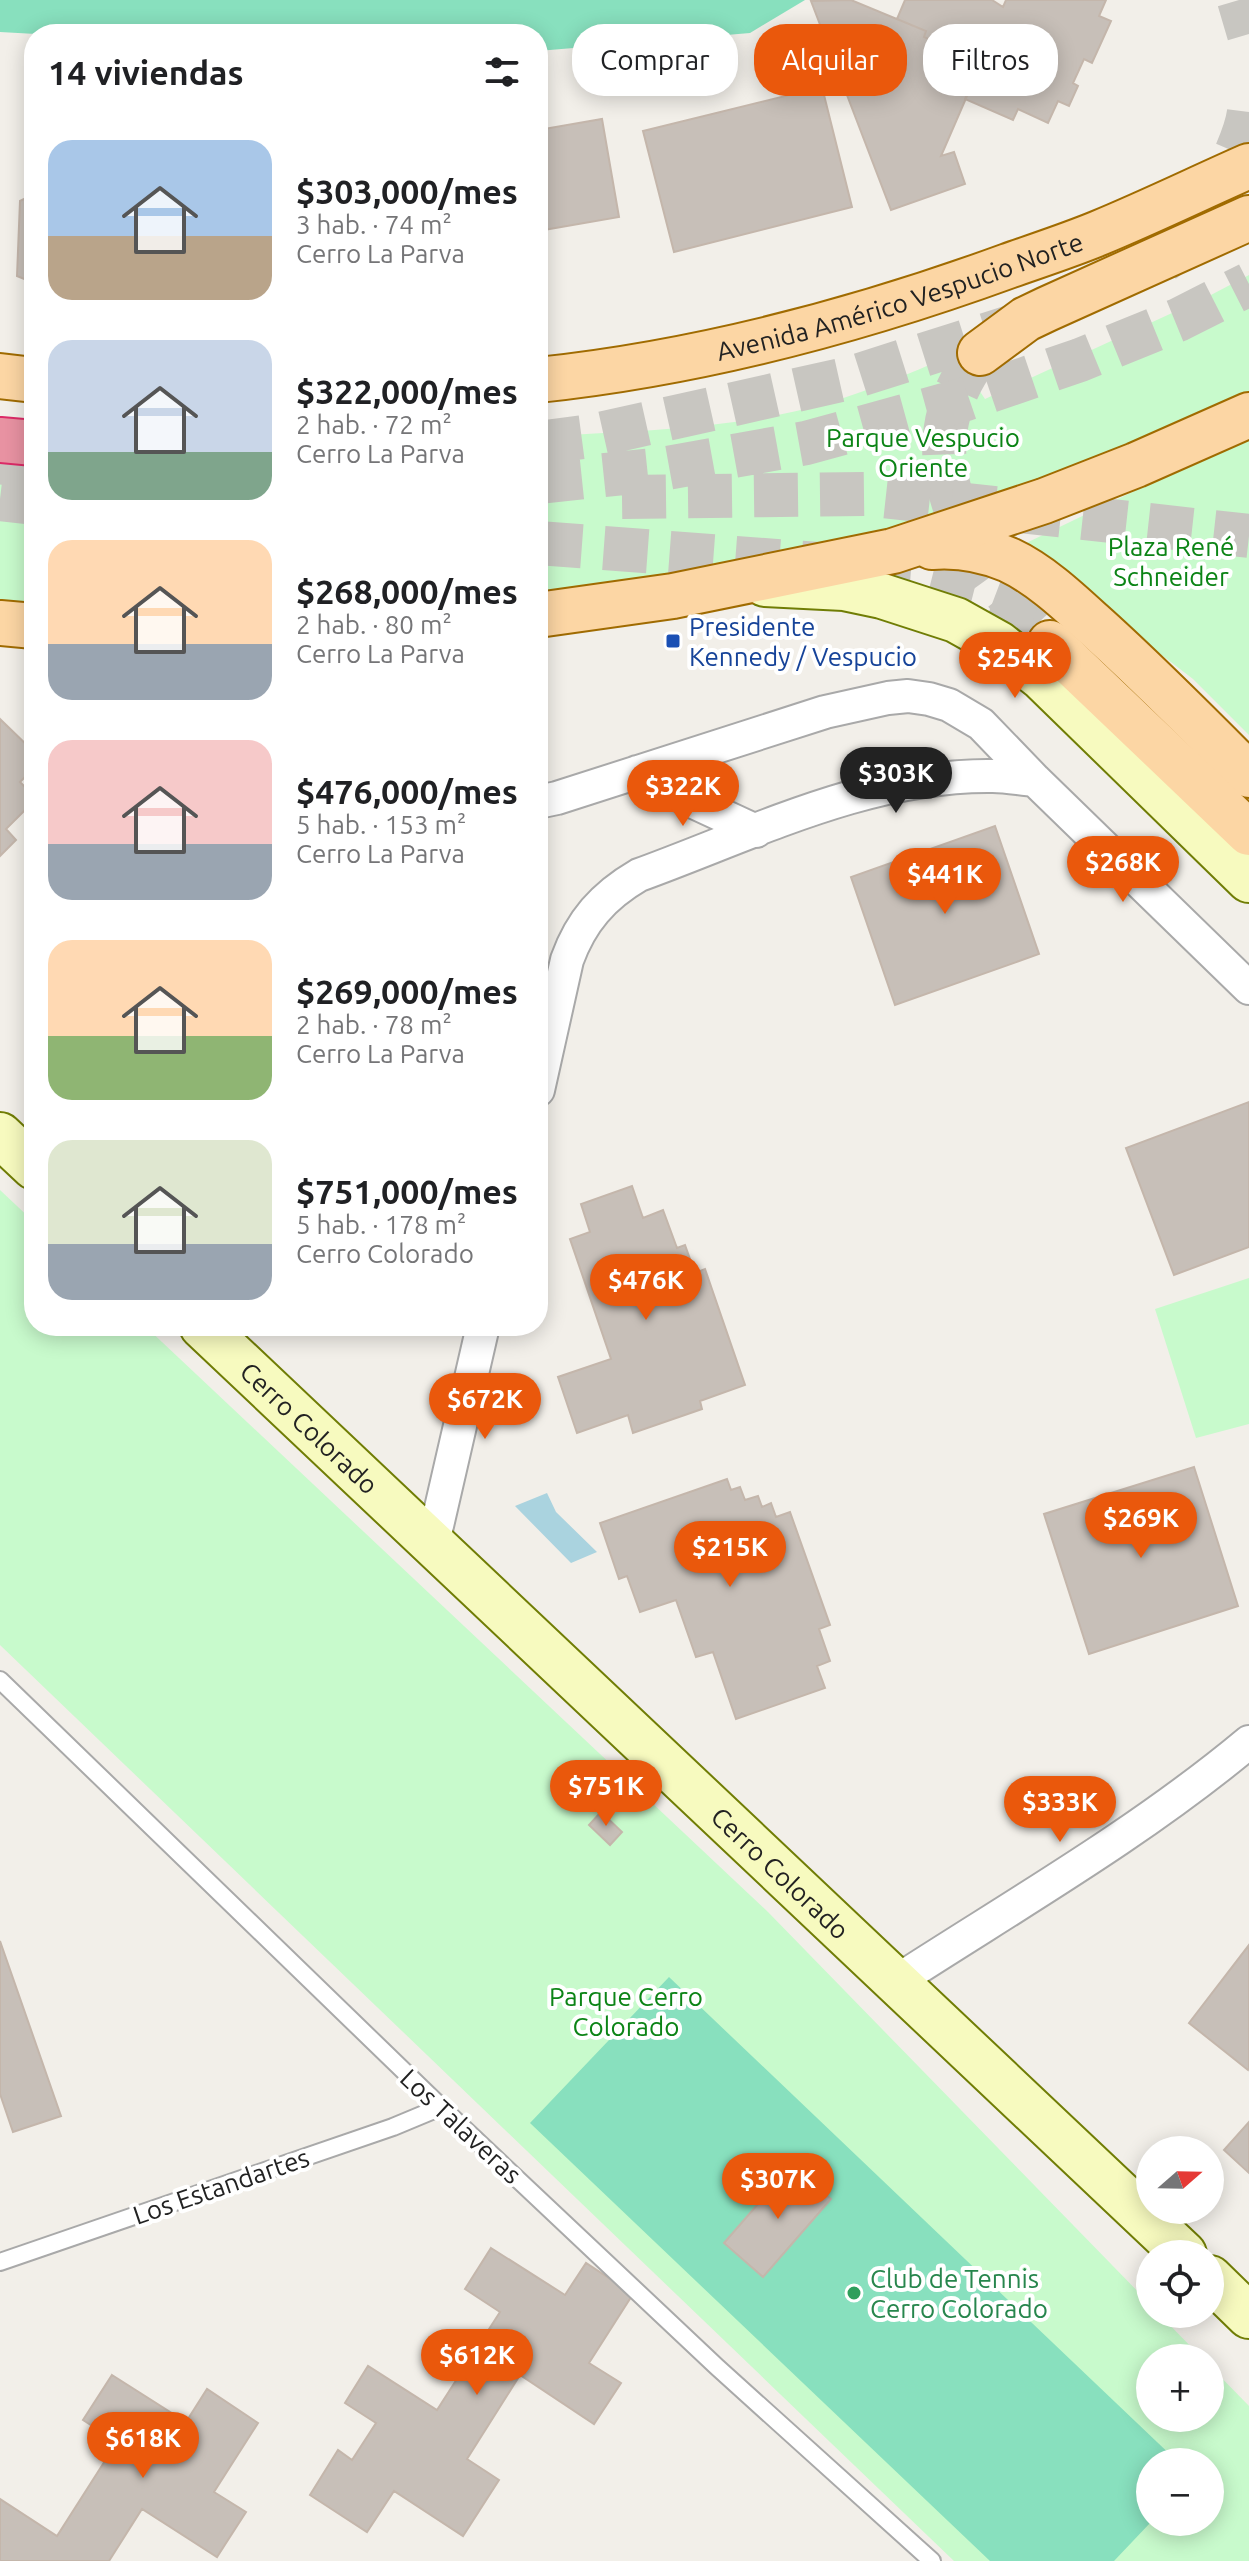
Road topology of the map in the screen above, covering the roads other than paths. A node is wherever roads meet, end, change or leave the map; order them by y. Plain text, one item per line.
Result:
1 (1249, 166) edge
2 (1249, 218) edge
3 (980, 353) tunnel mouth
4 (0, 376) edge
5 (24, 379) edge
6 (548, 379) edge
7 (1249, 415) edge
8 (0, 440) edge
9 (24, 442) edge
10 (893, 551) junction
11 (743, 583) junction
12 (548, 614) edge
13 (0, 623) edge
14 (24, 625) edge
15 (1050, 643) tunnel mouth
16 (637, 772) junction
17 (1249, 775) edge
18 (1035, 780) junction
19 (548, 799) edge
20 (756, 831) junction
21 (1249, 833) edge
22 (1249, 880) edge
23 (1249, 988) edge
24 (548, 1045) edge
25 (0, 1135) edge
26 (24, 1158) edge
27 (213, 1336) edge
28 (481, 1336) edge
29 (433, 1543) junction
30 (0, 1680) edge
31 (1249, 1742) edge
32 (897, 1981) junction
33 (441, 2107) junction
34 (1169, 2240) edge
35 (0, 2262) edge
36 (1224, 2292) edge
37 (1249, 2316) edge
38 (932, 2561) edge

1 - 6 main road, Avenida Américo Vespucio Norte
2 - 3 main road
4 - 5 main road
7 - 10 main road
8 - 9 highway
10 - 11 main road
10 - 17 main road
11 - 12 main road
11 - 22 street
13 - 14 main road
15 - 21 main road
16 - 18 street
16 - 19 street
16 - 20 street
18 - 20 street
18 - 23 street
20 - 24 street
25 - 26 street
27 - 29 street, Cerro Colorado
28 - 29 street
29 - 32 street, Cerro Colorado
30 - 33 lane, Los Talaveras
31 - 32 street
32 - 34 street, Cerro Colorado
33 - 35 lane, Los Estandartes
33 - 38 lane, Los Talaveras
36 - 37 street

